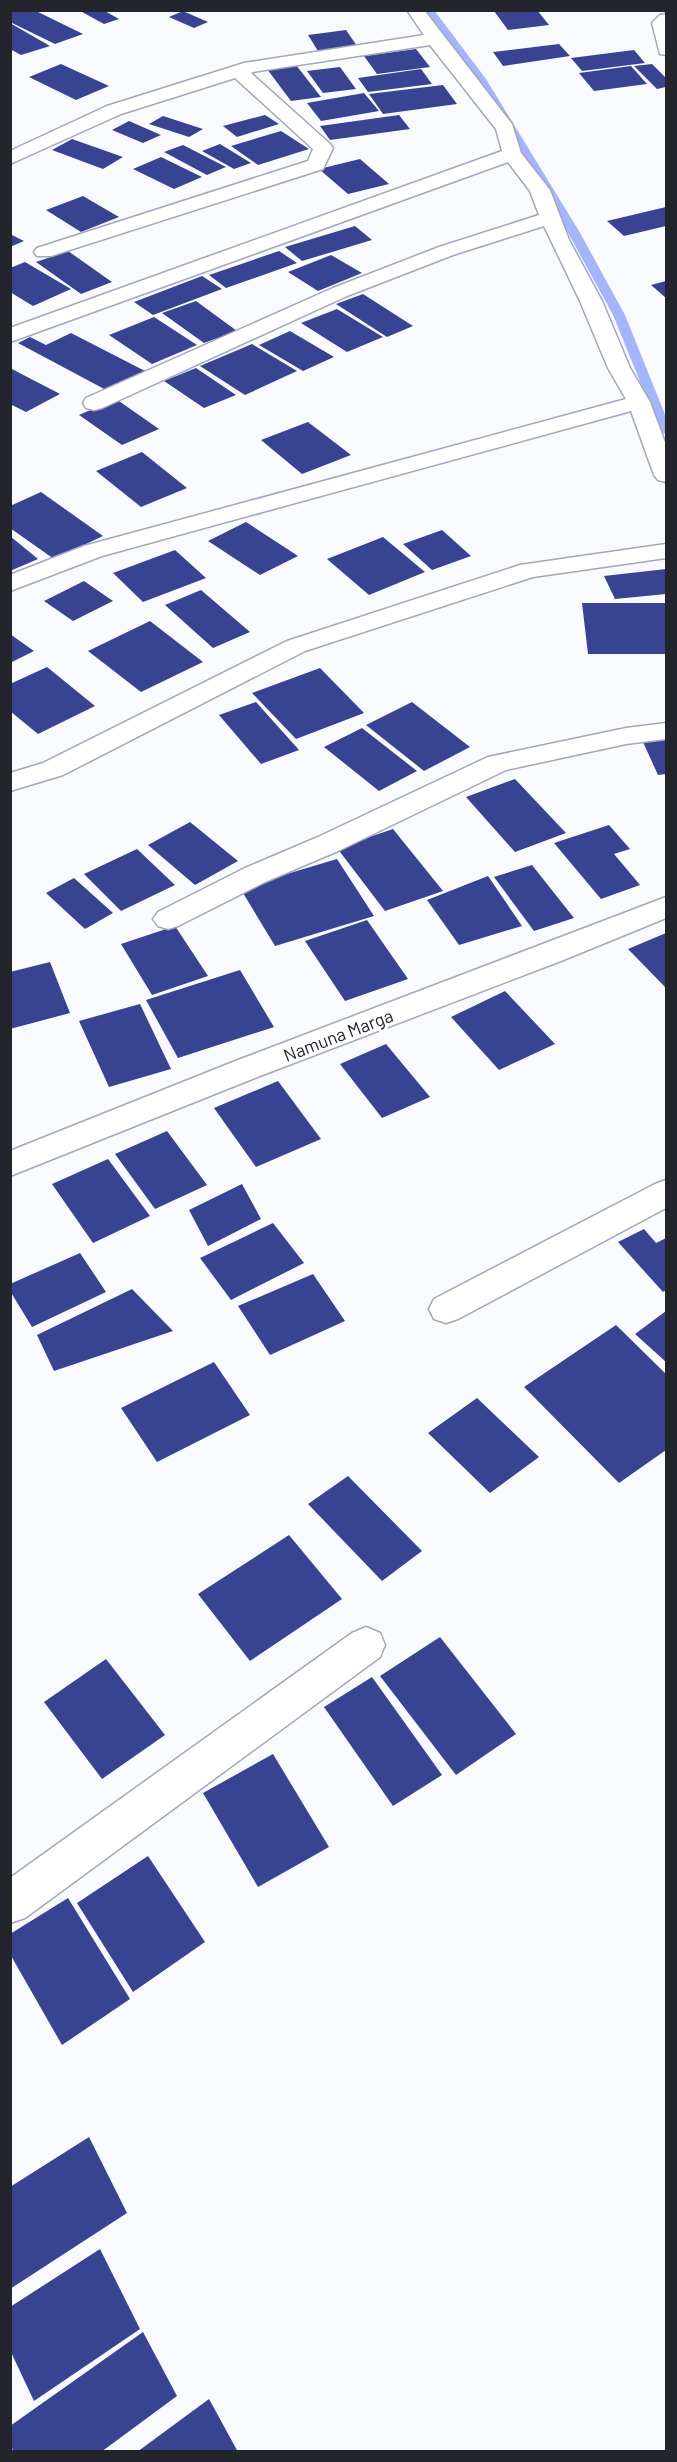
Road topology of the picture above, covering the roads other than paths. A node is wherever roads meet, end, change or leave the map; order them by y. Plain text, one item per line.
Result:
1 (415, 10) edge
2 (666, 19) edge
3 (435, 39) junction
4 (666, 50) edge
5 (238, 71) junction
6 (512, 154) junction
7 (10, 158) edge
8 (550, 218) junction
9 (44, 252) dead end
10 (10, 336) edge
11 (639, 402) junction
12 (94, 403) dead end
13 (666, 476) edge
14 (666, 551) edge
15 (10, 584) edge
16 (666, 731) edge
17 (10, 782) edge
18 (666, 907) edge
19 (168, 919) dead end
20 (10, 1164) edge
21 (666, 1193) edge
22 (446, 1309) dead end
23 (366, 1645) dead end
24 (10, 1903) edge

1 - 3 street
2 - 4 street
3 - 5 street
3 - 6 street
5 - 7 street
5 - 9 street
6 - 8 street
6 - 10 street
8 - 11 street
8 - 12 street
11 - 13 street
11 - 15 street
14 - 17 street
16 - 19 street
18 - 20 street, Namuna Marga
21 - 22 street
23 - 24 street

